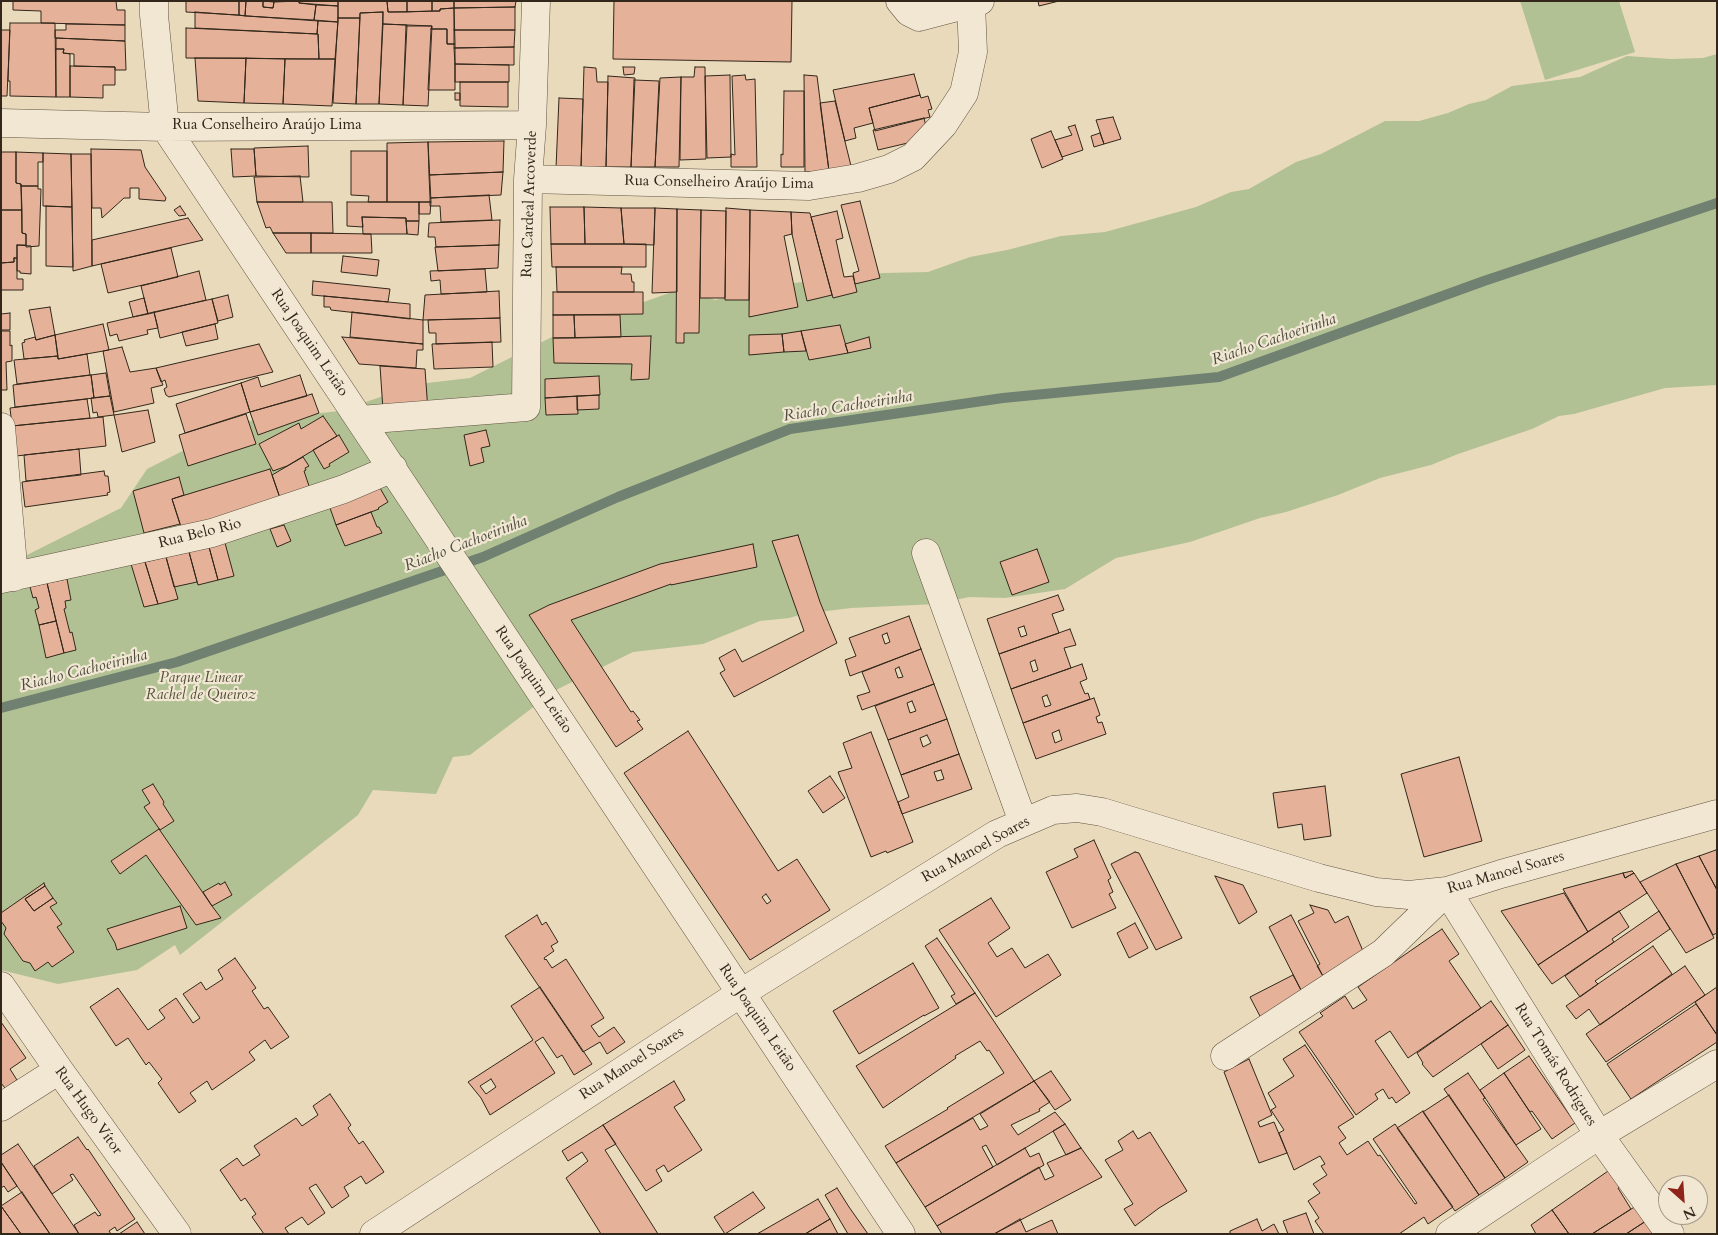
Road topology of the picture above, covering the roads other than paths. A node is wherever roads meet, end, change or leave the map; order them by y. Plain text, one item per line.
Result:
1 (154, 1) edge
2 (536, 1) edge
3 (900, 2) edge
4 (976, 3) edge
5 (1, 123) edge
6 (532, 125) junction
7 (165, 127) junction
8 (528, 180) junction
9 (360, 420) junction
10 (1, 427) edge
11 (393, 468) junction
12 (926, 553) dead end
13 (8, 578) edge
14 (1717, 814) edge
15 (1023, 822) junction
16 (1447, 891) junction
17 (1, 986) edge
18 (741, 993) junction
19 (1224, 1056) dead end
20 (1717, 1064) edge
21 (59, 1070) junction
22 (1, 1107) edge
23 (1598, 1135) junction
24 (177, 1234) edge
25 (374, 1234) edge
26 (901, 1234) edge
27 (1450, 1234) edge
28 (1670, 1234) edge

1 - 7 street
2 - 6 street, Rua Cardeal Arcoverde
3 - 4 street
4 - 8 street, Rua Conselheiro Araújo Lima
5 - 7 street, Rua Conselheiro Araújo Lima
6 - 7 street, Rua Conselheiro Araújo Lima
6 - 8 street, Rua Cardeal Arcoverde
7 - 9 street, Rua Joaquim Leitão
8 - 9 street, Rua Cardeal Arcoverde
9 - 11 street, Rua Joaquim Leitão
10 - 13 street
11 - 13 street, Rua Belo Rio
11 - 18 street, Rua Joaquim Leitão
12 - 15 street
14 - 16 street, Rua Manoel Soares
15 - 16 street, Rua Manoel Soares
15 - 18 street, Rua Manoel Soares
16 - 19 street
16 - 23 street, Rua Tomás Rodrigues
17 - 21 street, Rua Hugo Vítor
18 - 25 street, Rua Manoel Soares
18 - 26 street, Rua Joaquim Leitão
20 - 23 street
21 - 22 street
21 - 24 street, Rua Hugo Vítor
23 - 27 street
23 - 28 street, Rua Tomás Rodrigues

